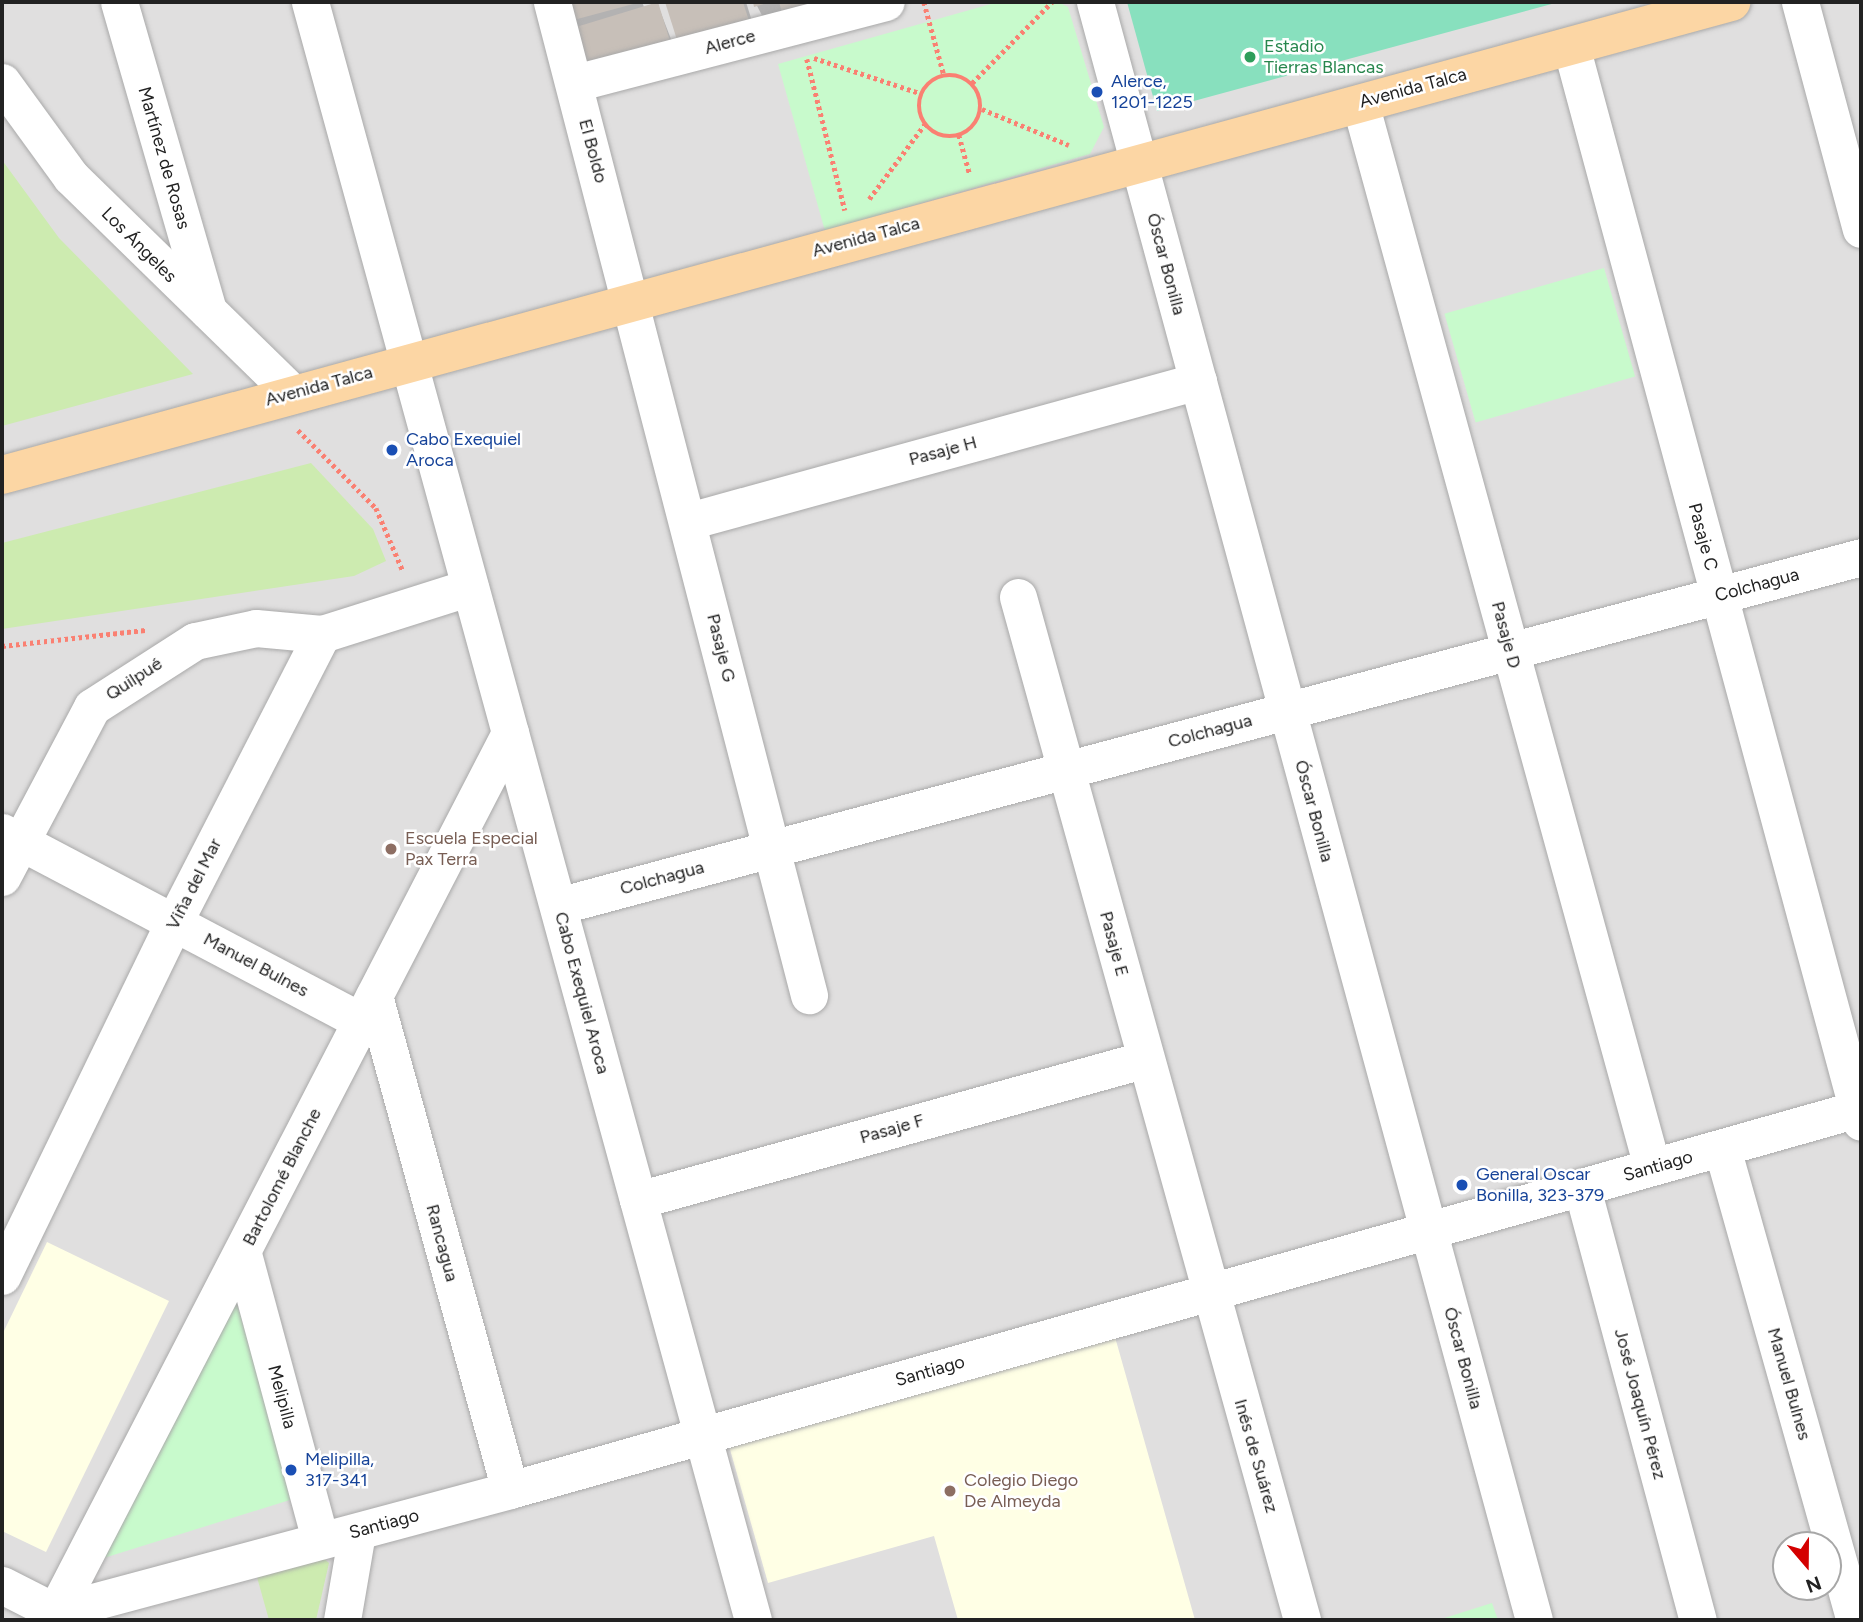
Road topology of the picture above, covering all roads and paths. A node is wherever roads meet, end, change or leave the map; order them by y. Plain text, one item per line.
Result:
1 (119, 2) edge
2 (310, 2) edge
3 (552, 2) edge
4 (924, 2) edge
5 (1052, 2) edge
6 (1095, 2) edge
7 (1731, 2) edge
8 (1800, 2) edge
9 (866, 4) edge
10 (1571, 46) junction
11 (944, 75) junction
12 (2, 82) edge
13 (971, 82) junction
14 (575, 83) junction
15 (922, 93) junction
16 (1360, 103) junction
17 (982, 109) junction
18 (925, 124) junction
19 (1121, 168) junction
20 (866, 202) dead end
21 (1859, 211) edge
22 (849, 225) dead end
23 (633, 301) junction
24 (209, 314) junction
25 (408, 362) junction
26 (1198, 381) junction
27 (293, 394) junction
28 (2, 475) edge
29 (689, 522) junction
30 (1861, 557) edge
31 (470, 587) junction
32 (1719, 595) junction
33 (1018, 597) dead end
34 (322, 634) junction
35 (1510, 651) junction
36 (1287, 710) junction
37 (510, 733) junction
38 (1066, 770) junction
39 (11, 836) edge
40 (771, 849) junction
41 (2, 877) edge
42 (558, 906) junction
43 (174, 922) junction
44 (809, 995) dead end
45 (368, 1008) junction
46 (1146, 1059) junction
47 (1860, 1113) edge
48 (1722, 1148) junction
49 (1652, 1167) junction
50 (1582, 1188) junction
51 (638, 1200) junction
52 (1429, 1230) junction
53 (243, 1254) junction
54 (2, 1276) edge
55 (1210, 1292) junction
56 (703, 1435) junction
57 (510, 1490) junction
58 (357, 1532) junction
59 (320, 1540) junction
60 (2, 1585) edge
61 (53, 1616) edge
62 (746, 1619) edge
63 (342, 1620) edge
64 (1302, 1620) edge
65 (1535, 1620) edge
66 (1698, 1620) edge
67 (1855, 1620) edge

1 - 24 street, Martínez de Rosas
2 - 25 street, Cabo Exequiel Aroca
3 - 14 street, El Boldo
4 - 11 path
5 - 13 path
6 - 19 street, Óscar Bonilla
7 - 10 main road, Avenida Talca
8 - 21 street
9 - 14 street, Alerce
10 - 16 main road, Avenida Talca
10 - 32 street, Pasaje C
11 - 13 path
11 - 15 path
12 - 24 street, Los Ángeles
13 - 17 path
14 - 23 street, El Boldo
15 - 18 path
15 - 22 path
16 - 19 main road, Avenida Talca
16 - 35 street, Pasaje D
17 - 18 path
17 - 19 path
18 - 20 path
19 - 23 main road, Avenida Talca
19 - 26 street, Óscar Bonilla
23 - 25 main road, Avenida Talca
23 - 29 street, Pasaje G
24 - 27 street, Los Ángeles
25 - 27 main road, Avenida Talca
25 - 31 street, Cabo Exequiel Aroca
26 - 29 street, Pasaje H
26 - 36 street, Óscar Bonilla
27 - 28 main road, Avenida Talca
29 - 40 street, Pasaje G
30 - 32 street, Colchagua
31 - 34 street
31 - 37 street, Cabo Exequiel Aroca
32 - 35 street, Colchagua
32 - 47 street, Pasaje C
33 - 38 street, Pasaje E
34 - 39 street, Quilpué
34 - 43 street, Viña del Mar
35 - 36 street, Colchagua
35 - 49 street, Pasaje D
36 - 38 street, Colchagua
36 - 52 street, Óscar Bonilla
37 - 42 street, Cabo Exequiel Aroca
37 - 45 street, Bartolomé Blanche
38 - 40 street, Colchagua
38 - 46 street, Pasaje E
39 - 41 street, Quilpué
39 - 43 street, Manuel Bulnes
40 - 42 street, Colchagua
40 - 44 street, Pasaje G
42 - 51 street, Cabo Exequiel Aroca
43 - 45 street, Manuel Bulnes
43 - 54 street, Viña del Mar
45 - 53 street, Bartolomé Blanche
45 - 57 street, Rancagua
46 - 51 street, Pasaje F
46 - 55 street, Pasaje E
47 - 48 street, Santiago
48 - 49 street, Santiago
48 - 67 street, Manuel Bulnes
49 - 50 street, Santiago
50 - 52 street, Santiago
50 - 66 street, José Joaquín Pérez
51 - 56 street, Cabo Exequiel Aroca
52 - 55 street, Santiago
52 - 65 street, Óscar Bonilla
53 - 59 street, Melipilla
53 - 61 street, Bartolomé Blanche
55 - 56 street, Santiago
55 - 64 street, Inés de Suárez
56 - 57 street, Santiago
56 - 62 street, Cabo Exequiel Aroca
57 - 58 street, Santiago
58 - 59 street, Santiago
58 - 63 street
59 - 61 street, Santiago
60 - 61 street

